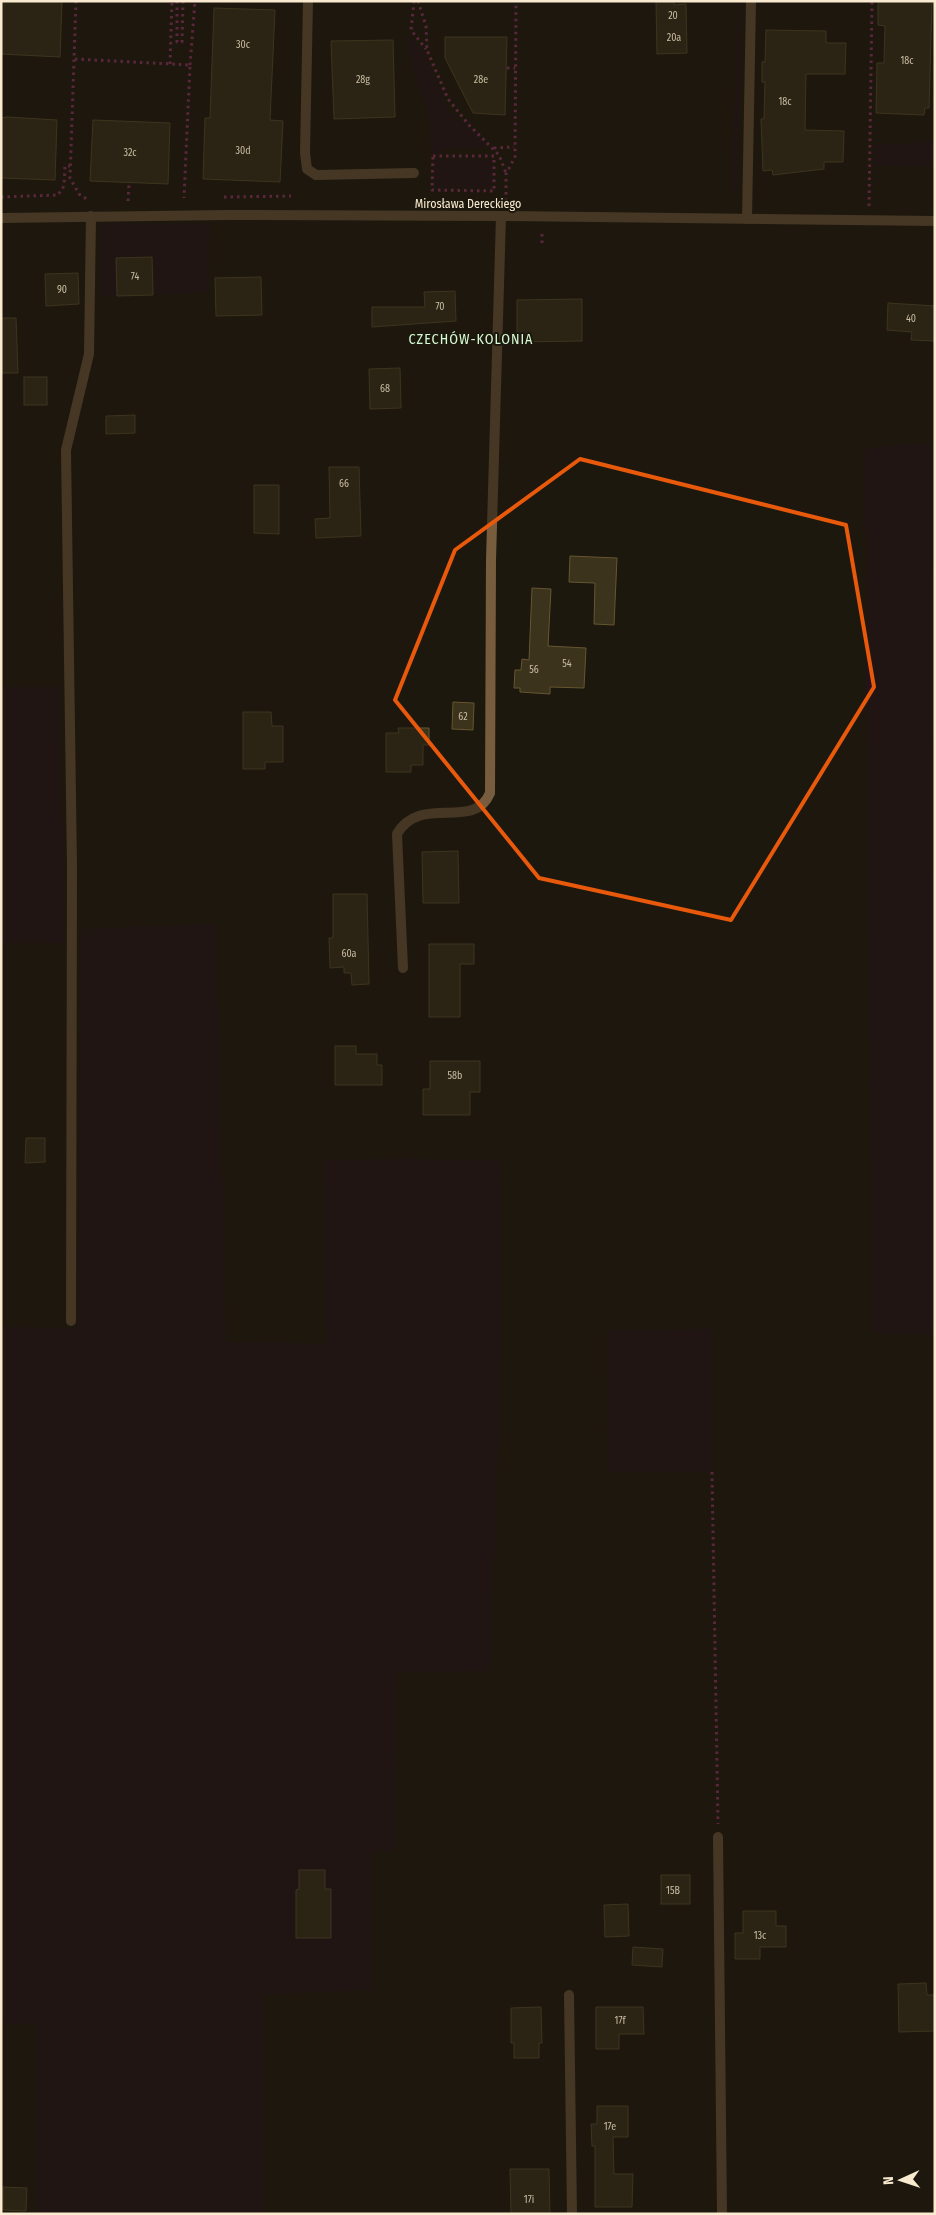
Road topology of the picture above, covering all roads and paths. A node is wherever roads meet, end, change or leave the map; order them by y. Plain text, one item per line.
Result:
1 (76, 1) edge
2 (172, 1) edge
3 (177, 1) edge
4 (183, 1) edge
5 (195, 1) edge
6 (308, 1) edge
7 (414, 1) edge
8 (418, 1) edge
9 (516, 1) edge
10 (751, 1) edge
11 (872, 1) edge
12 (426, 50) junction
13 (74, 59) junction
14 (170, 64) junction
15 (190, 65) junction
16 (507, 68) dead end
17 (515, 68) junction
18 (514, 146) junction
19 (494, 148) junction
20 (70, 166) junction
21 (414, 173) dead end
22 (506, 174) junction
23 (129, 184) dead end
24 (494, 191) joint
25 (259, 196) dead end
26 (291, 196) dead end
27 (1, 197) edge
28 (184, 198) dead end
29 (137, 200) dead end
30 (93, 201) dead end
31 (120, 201) dead end
32 (128, 201) junction
33 (506, 202) dead end
34 (869, 207) dead end
35 (91, 216) junction
36 (501, 216) junction
37 (1, 218) edge
38 (747, 219) junction
39 (935, 221) edge
40 (542, 229) dead end
41 (542, 243) dead end
42 (403, 968) dead end
43 (71, 1321) dead end
44 (712, 1472) dead end
45 (718, 1837) joint
46 (569, 1995) dead end
47 (572, 2214) edge
48 (722, 2214) edge

1 - 13 path
2 - 14 path
3 - 4 path
5 - 15 path
6 - 21 street
7 - 12 path
8 - 12 path
9 - 17 path
10 - 38 street
11 - 34 path
12 - 19 path
13 - 14 path
13 - 20 path
14 - 15 path
15 - 28 path
16 - 17 path
17 - 18 path
18 - 19 path
18 - 22 path
19 - 22 path
20 - 27 path
20 - 30 path
22 - 33 path
23 - 32 path
24 - 24 path
25 - 26 path
29 - 32 path
31 - 32 path
35 - 36 street, Mirosława Dereckiego
35 - 37 street, Mirosława Dereckiego
35 - 43 street
36 - 38 street, Mirosława Dereckiego
36 - 42 street
38 - 39 street, Mirosława Dereckiego
40 - 41 path
44 - 45 path
45 - 48 street
46 - 47 street

